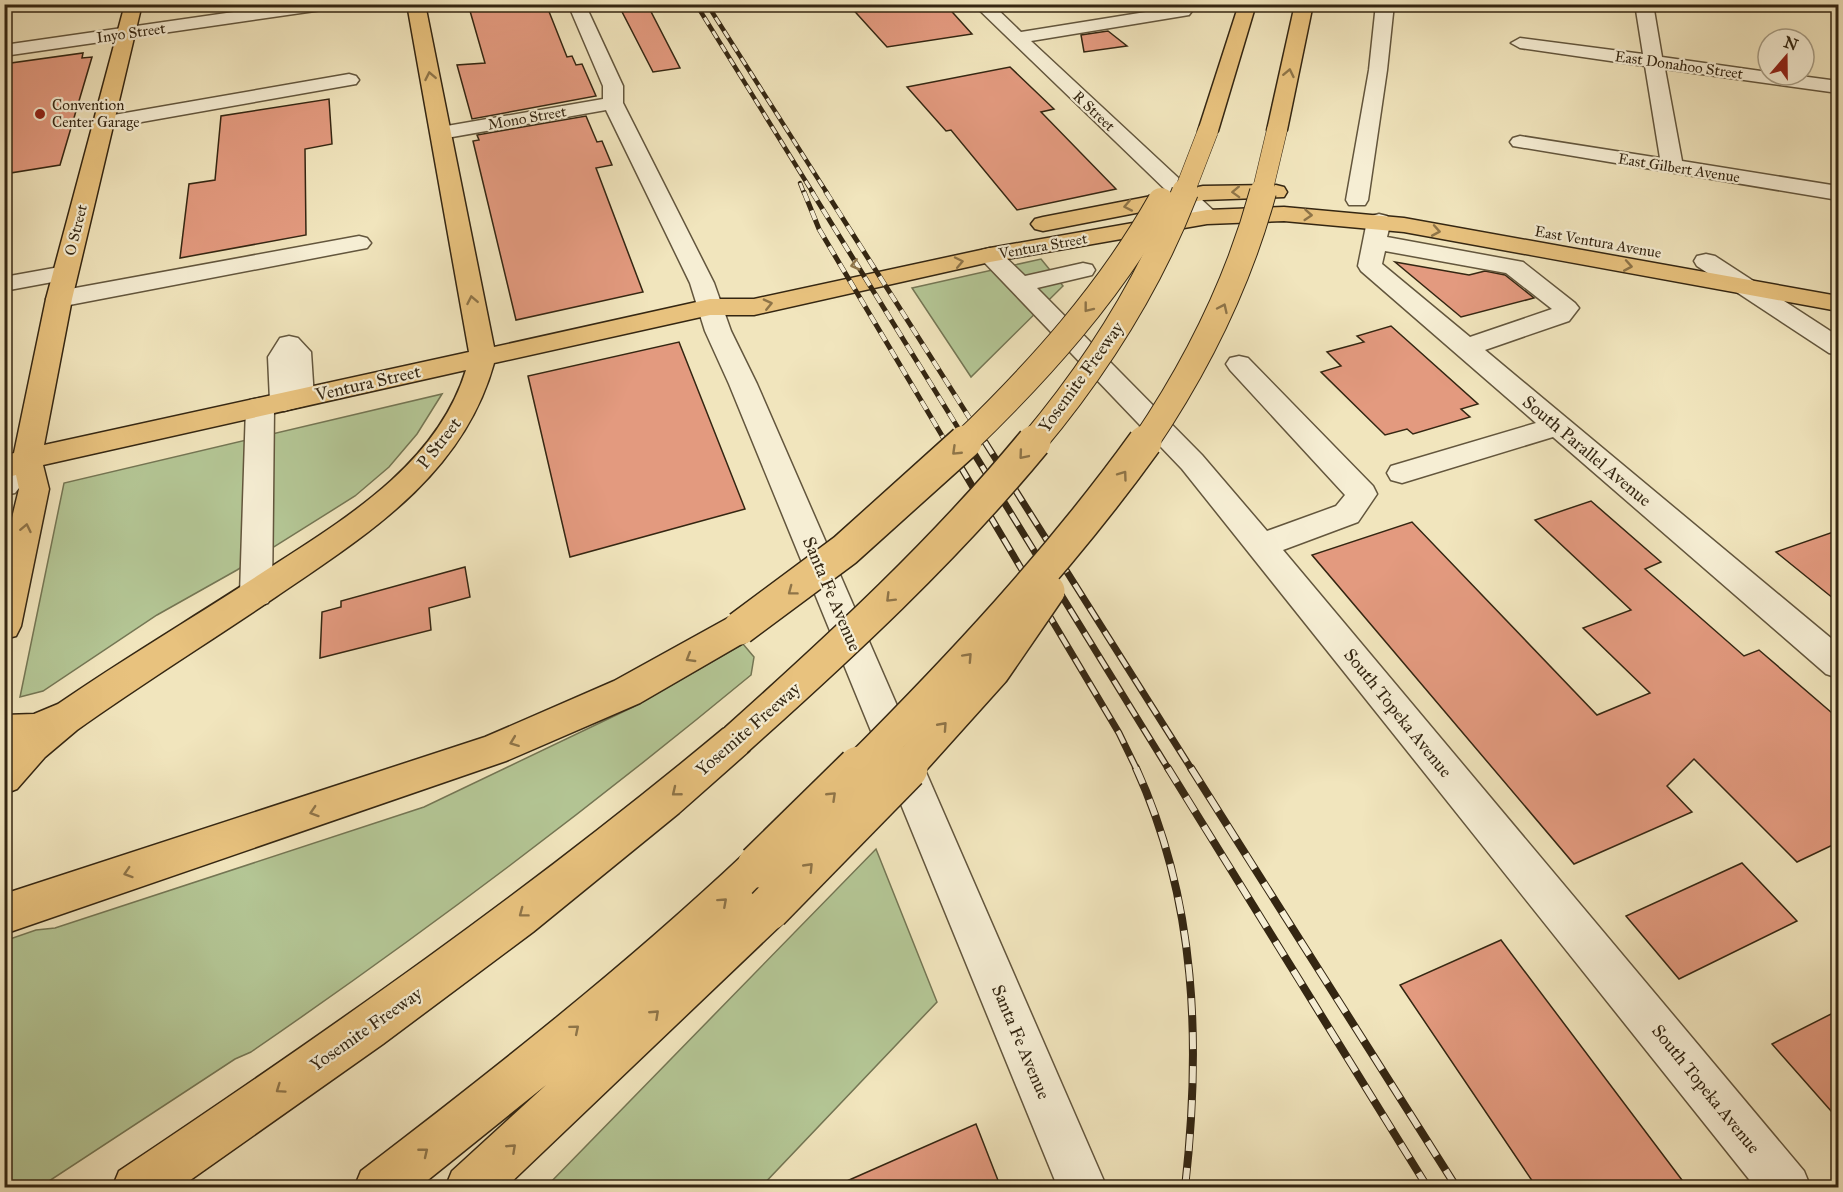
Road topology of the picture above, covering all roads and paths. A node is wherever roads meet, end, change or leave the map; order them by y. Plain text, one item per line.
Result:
1 (134, 4) edge
2 (329, 4) edge
3 (416, 4) edge
4 (576, 4) edge
5 (981, 4) edge
6 (1248, 4) edge
7 (1304, 4) edge
8 (1384, 4) edge
9 (1644, 4) edge
10 (1183, 11) dead end
11 (127, 34) junction
12 (1016, 38) junction
13 (1520, 43) dead end
14 (4, 51) edge
15 (1655, 62) junction
16 (350, 80) dead end
17 (1839, 87) edge
18 (613, 103) junction
19 (102, 123) junction
20 (1210, 125) junction
21 (441, 134) junction
22 (1520, 142) dead end
23 (1672, 166) junction
24 (1298, 193) dead end
25 (1839, 193) edge
26 (1185, 196) junction
27 (1347, 198) joint
28 (1208, 217) junction
29 (1377, 232) junction
30 (359, 243) dead end
31 (990, 255) junction
32 (1520, 257) junction
33 (1706, 261) junction
34 (1083, 270) dead end
35 (65, 273) junction
36 (4, 284) edge
37 (1839, 284) edge
38 (1020, 285) junction
39 (1745, 286) junction
40 (59, 299) junction
41 (1839, 304) edge
42 (710, 307) junction
43 (1839, 347) edge
44 (1464, 348) junction
45 (483, 357) junction
46 (1239, 364) dead end
47 (281, 402) junction
48 (1557, 426) junction
49 (12, 461) edge
50 (1402, 473) dead end
51 (4, 485) edge
52 (1087, 521) junction
53 (1260, 546) junction
54 (256, 594) junction
55 (4, 626) edge
56 (1839, 664) edge
57 (73, 712) junction
58 (4, 731) edge
59 (4, 777) edge
60 (4, 914) edge
61 (136, 1188) edge
62 (378, 1188) edge
63 (470, 1188) edge
64 (1083, 1188) edge
65 (1787, 1188) edge

1 - 11 main road, O Street
2 - 11 street, Inyo Street
21 -> 3 main road, P Street
4 - 18 street, Santa Fe Avenue
5 - 12 street, R Street
6 - 20 main road, Yosemite Freeway
52 -> 7 main road, bridge
8 - 27 street
9 - 15 street
10 - 12 street
11 - 14 street, Inyo Street
11 - 19 main road, O Street
12 - 26 street, R Street
13 - 15 street, East Donahoo Street
15 - 17 street, East Donahoo Street
15 - 23 street
16 - 19 street
18 - 21 street, Mono Street
18 - 42 street, Santa Fe Avenue
19 - 35 main road, O Street
20 -> 60 main road, bridge
20 -> 61 main road, Yosemite Freeway, bridge
45 -> 21 main road, P Street
22 - 23 street, East Gilbert Avenue
23 - 25 street, East Gilbert Avenue
24 -> 26 main road, Ventura Street
26 - 28 street, R Street
26 -> 42 main road, Ventura Street
33 -> 27 main road, East Ventura Avenue
28 -> 29 main road, Ventura Street
28 - 31 main road, Ventura Street
29 - 32 street
29 - 44 street, South Parallel Avenue
30 - 40 street
31 - 38 street, South Topeka Avenue
42 -> 31 main road, Ventura Street
32 -> 39 main road, East Ventura Avenue
32 - 44 street
33 - 37 main road, East Ventura Avenue
33 - 39 street
34 - 38 street
35 - 36 street
35 - 40 main road, O Street
38 - 53 street, South Topeka Avenue
39 - 41 main road, East Ventura Avenue
39 - 43 street
40 - 49 main road, O Street
42 - 45 main road, Ventura Street
42 - 64 street, Santa Fe Avenue
44 - 48 street, South Parallel Avenue
45 - 47 main road, Ventura Street
45 - 54 main road, P Street
46 - 53 street
47 - 49 main road, Ventura Street
47 - 54 street
48 - 50 street
48 - 56 street, South Parallel Avenue
49 - 51 street
55 -> 49 main road, O Street
62 -> 52 main road, bridge
63 -> 52 main road, bridge
53 - 65 street, South Topeka Avenue
54 - 57 main road, P Street
57 - 58 main road, P Street
57 - 59 main road, P Street

